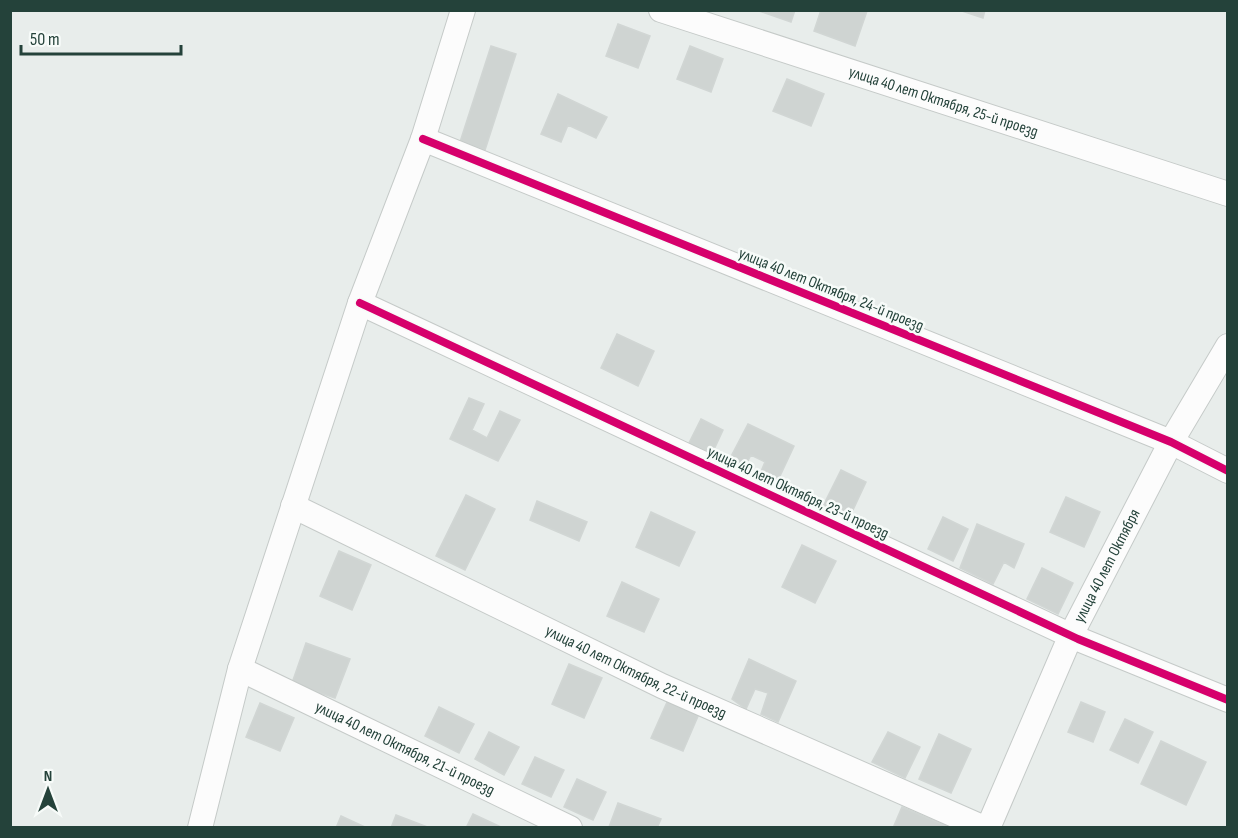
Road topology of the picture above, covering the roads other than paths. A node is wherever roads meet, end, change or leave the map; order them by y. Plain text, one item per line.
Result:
1 (463, 10) edge
2 (661, 10) edge
3 (423, 139) junction
4 (1227, 194) edge
5 (360, 303) junction
6 (1227, 346) edge
7 (1171, 442) junction
8 (1227, 471) edge
9 (293, 506) junction
10 (1071, 635) junction
11 (240, 669) junction
12 (1227, 700) edge
13 (200, 828) edge
14 (570, 828) edge
15 (986, 828) edge

1 - 3 street
2 - 4 street, улица 40 лет Октября, 25-й проезд
3 - 5 street
3 - 7 street, улица 40 лет Октября, 24-й проезд
5 - 9 street
5 - 10 street, улица 40 лет Октября, 23-й проезд
6 - 7 street, улица 40 лет Октября
7 - 8 street, улица 40 лет Октября, 24-й проезд
7 - 10 street, улица 40 лет Октября
9 - 11 street
9 - 15 street, улица 40 лет Октября, 22-й проезд
10 - 12 street, улица 40 лет Октября, 23-й проезд
10 - 15 street, улица 40 лет Октября
11 - 13 street
11 - 14 street, улица 40 лет Октября, 21-й проезд

